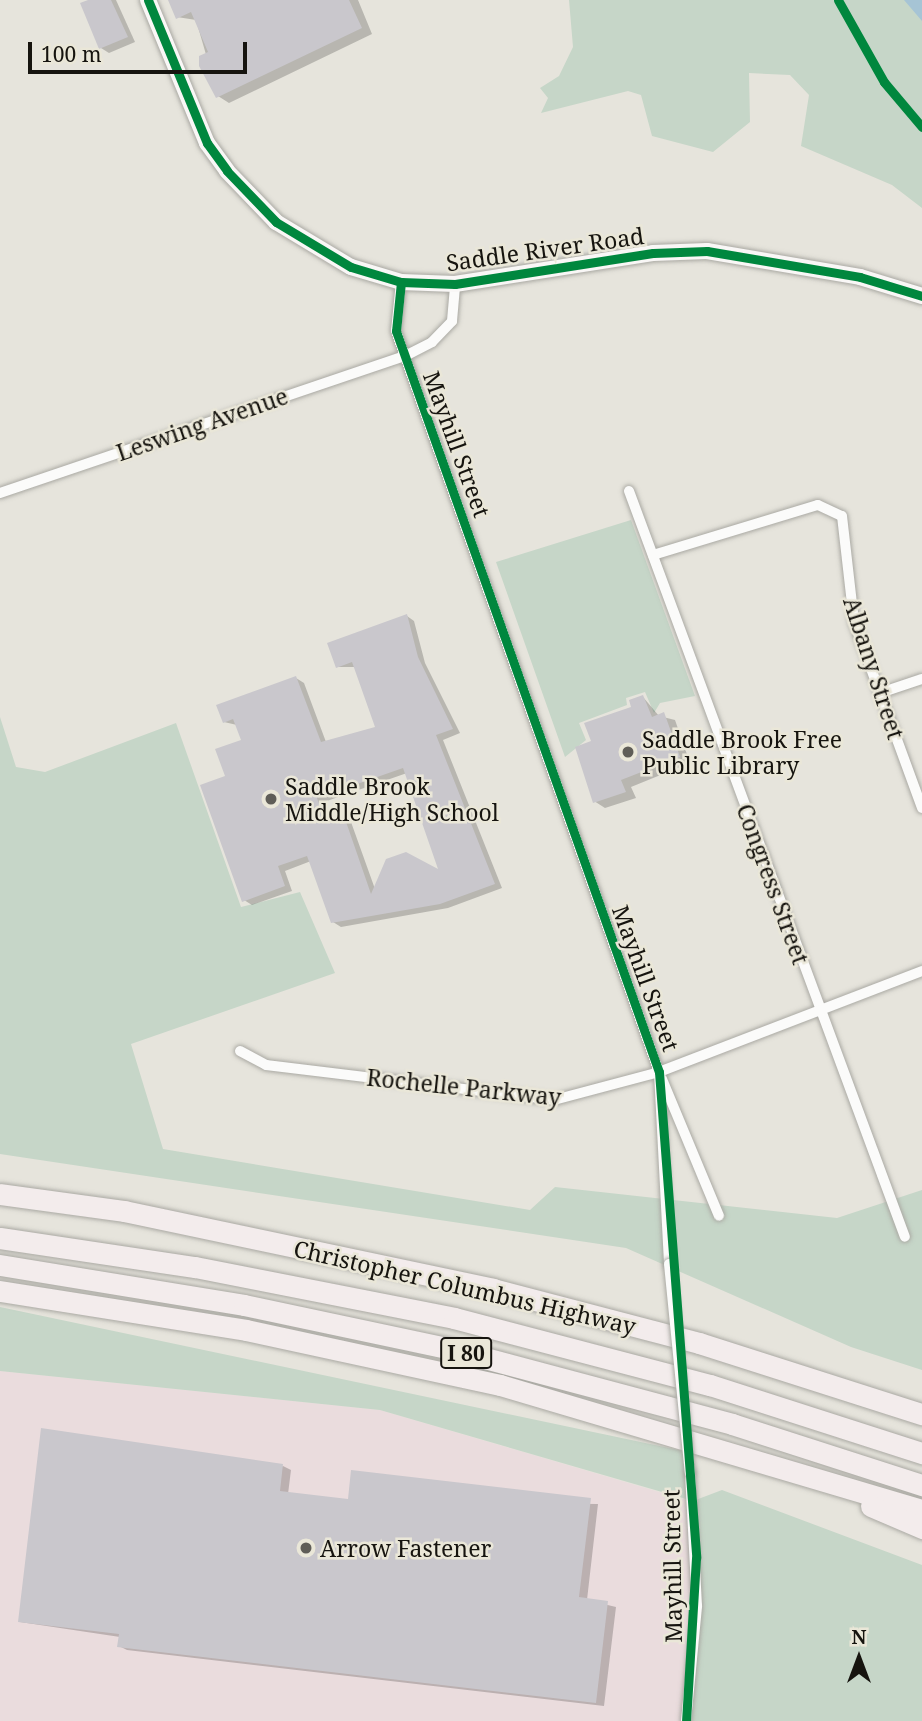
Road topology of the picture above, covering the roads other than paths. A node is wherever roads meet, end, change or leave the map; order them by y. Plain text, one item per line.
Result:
1 (148, 0) edge
2 (401, 282) junction
3 (455, 284) junction
4 (922, 296) edge
5 (405, 356) junction
6 (629, 491) dead end
7 (0, 493) edge
8 (653, 555) junction
9 (922, 678) edge
10 (880, 693) junction
11 (922, 808) edge
12 (922, 971) edge
13 (819, 1009) junction
14 (240, 1051) dead end
15 (659, 1072) junction
16 (0, 1194) edge
17 (719, 1216) dead end
18 (905, 1237) dead end
19 (0, 1238) edge
20 (0, 1265) edge
21 (0, 1292) edge
22 (922, 1414) edge
23 (922, 1454) edge
24 (798, 1469) junction
25 (922, 1485) edge
26 (922, 1510) edge
27 (922, 1528) edge
28 (686, 1721) edge

1 - 2 street, Saddle River Road
2 - 3 street, Saddle River Road
2 - 5 street, Mayhill Street
3 - 4 street, Saddle River Road
3 - 5 street, Mayhill Street
5 - 7 street, Leswing Avenue
5 - 15 street, Mayhill Street
6 - 8 street, Congress Street
8 - 10 street, Albany Street
8 - 13 street, Congress Street
9 - 10 street
10 - 11 street, Albany Street
12 - 13 street, Rochelle Parkway
13 - 15 street, Rochelle Parkway
13 - 18 street, Congress Street
14 - 15 street, Rochelle Parkway
15 - 17 street, Mayhill Street
15 - 28 street, Mayhill Street, bridge
16 - 22 highway, Christopher Columbus Highway
19 - 23 highway, Christopher Columbus Highway / I 80
20 - 25 highway, I 80
21 - 24 highway
24 - 26 highway
24 - 27 highway

